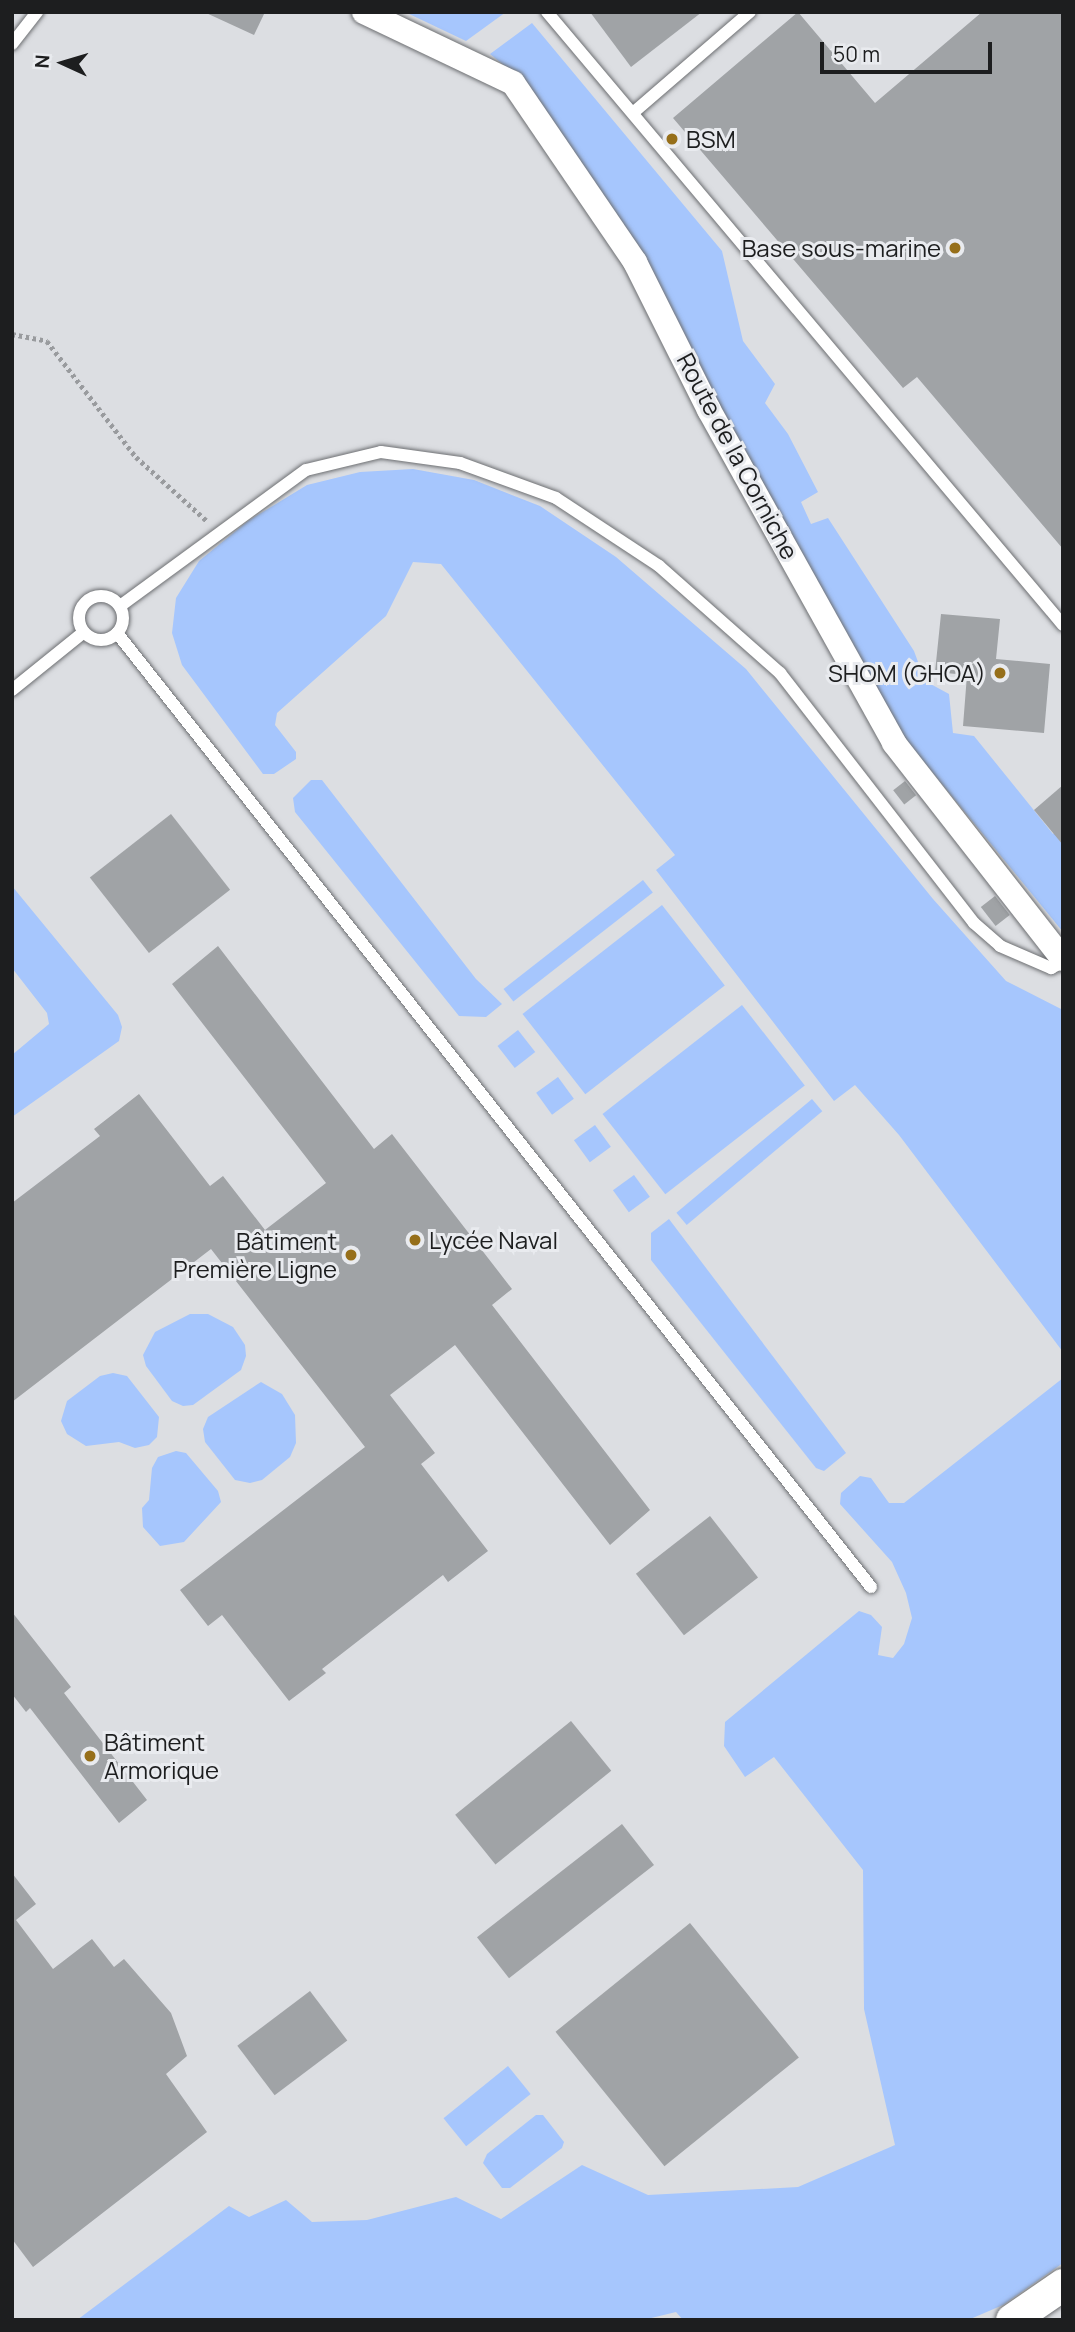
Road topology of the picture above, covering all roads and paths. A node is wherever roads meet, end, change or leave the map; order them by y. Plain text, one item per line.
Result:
1 (37, 12) edge
2 (364, 12) edge
3 (547, 12) edge
4 (750, 12) edge
5 (12, 44) edge
6 (634, 112) junction
7 (12, 334) edge
8 (218, 531) junction
9 (120, 606) junction
10 (1063, 625) edge
11 (85, 632) junction
12 (117, 633) junction
13 (12, 690) edge
14 (1063, 961) edge
15 (871, 1587) dead end
16 (1063, 2285) edge
17 (1012, 2320) edge

1 - 5 lane
2 - 14 street, Route de la Corniche
3 - 6 lane
4 - 6 lane
6 - 10 lane
7 - 8 path
8 - 9 lane
8 - 14 lane
9 - 11 lane
9 - 12 lane
11 - 12 lane
11 - 13 lane
12 - 15 lane
16 - 17 street

